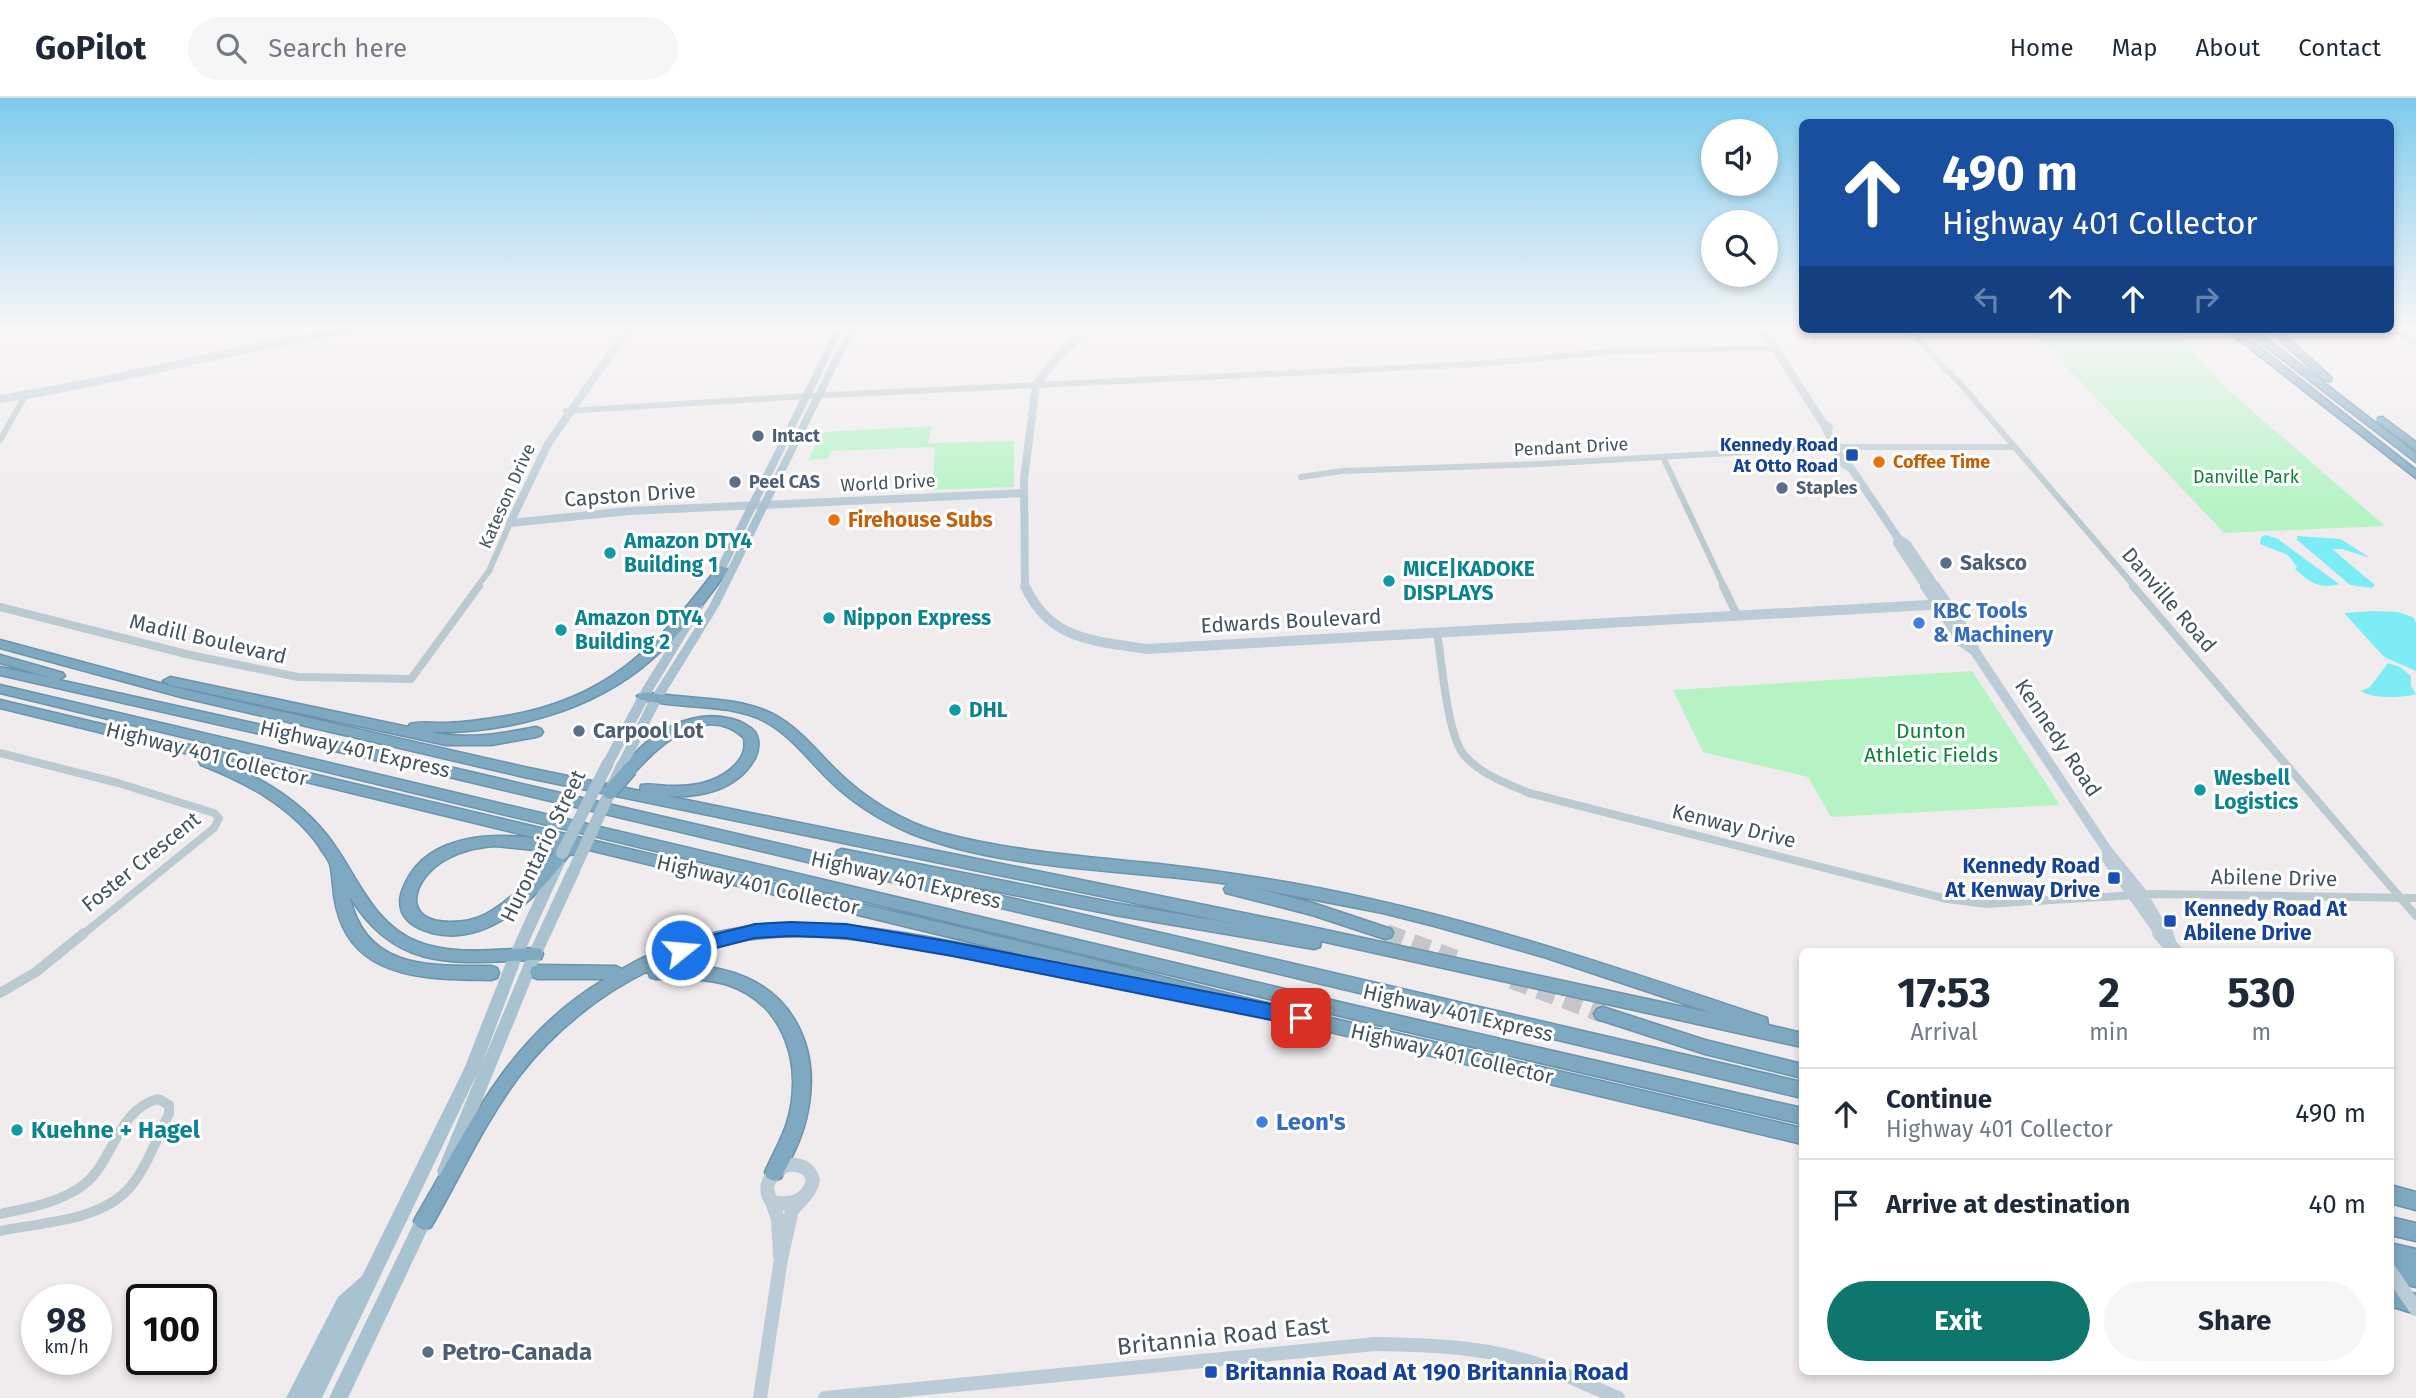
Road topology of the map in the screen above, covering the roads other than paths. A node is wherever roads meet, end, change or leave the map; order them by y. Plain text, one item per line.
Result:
1 (77, 387) edge
2 (584, 387) edge
3 (812, 387) edge
4 (824, 387) edge
5 (1000, 387) edge
6 (1036, 387) edge
7 (1798, 387) edge
8 (1963, 387) edge
9 (2303, 387) edge
10 (2323, 387) edge
11 (2338, 387) edge
12 (820, 395) junction
13 (25, 396) junction
14 (807, 396) junction
15 (0, 399) edge
16 (566, 411) junction
17 (0, 440) edge
18 (1838, 447) junction
19 (2012, 447) junction
20 (2416, 447) edge
21 (1662, 457) junction
22 (2416, 459) edge
23 (2416, 475) edge
24 (1301, 477) dead end
25 (1024, 493) junction
26 (759, 505) junction
27 (510, 523) junction
28 (722, 570) junction
29 (1942, 604) junction
30 (0, 607) edge
31 (1737, 615) junction
32 (1437, 633) junction
33 (0, 644) edge
34 (0, 659) edge
35 (79, 664) junction
36 (0, 671) edge
37 (411, 679) joint
38 (0, 689) edge
39 (108, 695) junction
40 (650, 697) junction
41 (0, 704) edge
42 (348, 718) junction
43 (536, 732) dead end
44 (128, 736) junction
45 (0, 753) edge
46 (626, 767) junction
47 (524, 772) junction
48 (610, 792) joint
49 (653, 820) junction
50 (628, 854) junction
51 (556, 863) junction
52 (338, 864) junction
53 (1111, 865) junction
54 (2136, 895) junction
55 (2400, 898) junction
56 (2416, 898) edge
57 (2416, 916) edge
58 (1385, 933) tunnel mouth
59 (1364, 946) junction
60 (2172, 947) edge
61 (516, 955) junction
62 (537, 963) junction
63 (656, 972) dead end
64 (491, 973) dead end
65 (616, 973) dead end
66 (0, 993) edge
67 (1250, 1006) junction
68 (1603, 1014) tunnel mouth
69 (1799, 1038) edge
70 (1799, 1038) edge
71 (1799, 1070) edge
72 (1799, 1089) edge
73 (1799, 1115) edge
74 (1799, 1135) edge
75 (774, 1172) junction
76 (2394, 1196) edge
77 (804, 1197) junction
78 (2416, 1201) edge
79 (772, 1202) junction
80 (45, 1203) junction
81 (0, 1214) edge
82 (424, 1221) junction
83 (37, 1222) junction
84 (2394, 1227) edge
85 (0, 1231) edge
86 (2416, 1231) edge
87 (2394, 1253) edge
88 (2416, 1258) edge
89 (781, 1259) junction
90 (2394, 1272) edge
91 (372, 1277) junction
92 (2394, 1277) edge
93 (2416, 1277) edge
94 (2394, 1298) edge
95 (2416, 1307) edge
96 (295, 1398) edge
97 (312, 1398) edge
98 (338, 1398) edge
99 (760, 1398) edge
100 (825, 1398) edge
101 (1618, 1398) edge

1 - 13 street
2 - 16 street, Kateson Drive
3 - 14 main road, Hurontario Street
4 - 12 main road, Hurontario Street
5 - 12 street
6 - 25 street, Edwards Boulevard
7 - 18 street, Kennedy Road
8 - 19 street, Danville Road
9 - 23 highway
10 - 22 highway
11 - 20 highway
12 - 14 street
12 - 26 main road, Hurontario Street
13 - 15 street
13 - 17 street
14 - 16 street
14 - 26 main road, Hurontario Street
16 - 27 street, Kateson Drive
18 - 19 street, Pendant Drive
18 - 21 street, Pendant Drive
18 - 29 street, Kennedy Road
19 - 55 street, Danville Road
21 - 24 street, Pendant Drive
21 - 31 street
25 - 26 street, World Drive
25 - 32 street, Edwards Boulevard
26 - 27 street, Capston Drive
26 - 28 main road, Hurontario Street
26 - 40 main road, Hurontario Street
27 - 37 street, Kateson Drive
28 - 40 main road, Hurontario Street
28 - 42 highway
29 - 31 street, Edwards Boulevard
29 - 54 street, Kennedy Road
30 - 37 street, Madill Boulevard
31 - 32 street, Edwards Boulevard
32 - 54 street, Kenway Drive
33 - 35 highway
34 - 39 highway
35 - 42 highway
35 - 47 highway
36 - 39 highway, Highway 401 Express
38 - 73 highway, Highway 401 Express
39 - 49 highway, Highway 401 Express
40 - 46 main road, Hurontario Street
40 - 51 main road, Hurontario Street, bridge
40 - 53 highway
41 - 44 highway, Highway 401 Collector
42 - 43 highway
44 - 50 highway, Highway 401 Collector
44 - 52 highway
45 - 66 street, Foster Crescent
46 - 47 highway
46 - 48 highway, bridge
47 - 59 highway
48 - 62 main road, Hurontario Street, bridge
49 - 59 highway
49 - 72 highway, Highway 401 Express
50 - 51 highway
50 - 67 highway, Highway 401 Collector
51 - 61 main road, Hurontario Street
52 - 61 highway
52 - 64 highway
53 - 58 highway
53 - 69 highway
54 - 55 street, Abilene Drive
54 - 60 street, Kennedy Road
55 - 56 street, Abilene Drive
55 - 57 street, Danville Road
59 - 70 highway
61 - 62 highway
61 - 91 main road, Hurontario Street
62 - 65 highway
62 - 82 main road, Hurontario Street
63 - 75 highway
67 - 74 highway, Highway 401 Collector
67 - 82 highway
68 - 71 highway
75 - 77 street
75 - 79 street
76 - 78 highway
77 - 79 street
77 - 89 street
79 - 89 street
80 - 81 street
80 - 83 street
80 - 83 street
82 - 98 main road, Hurontario Street
83 - 85 street
84 - 86 highway
87 - 88 highway
89 - 99 street
90 - 93 highway
91 - 96 main road
91 - 97 main road, Hurontario Street
92 - 95 street, bridge
94 - 95 highway
100 - 101 street, Britannia Road East

